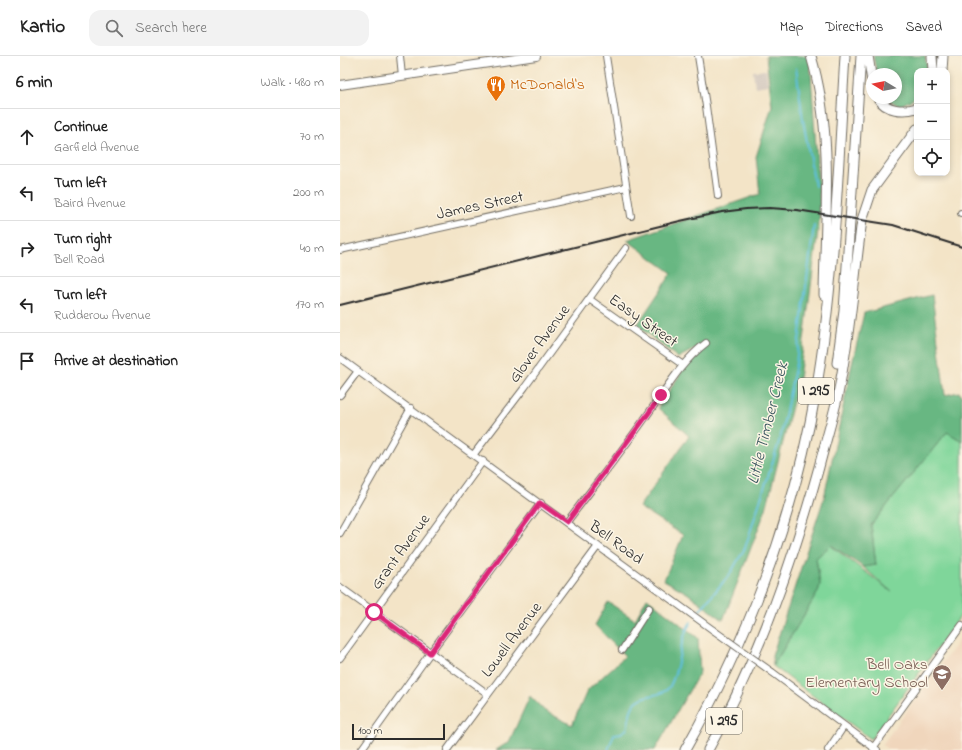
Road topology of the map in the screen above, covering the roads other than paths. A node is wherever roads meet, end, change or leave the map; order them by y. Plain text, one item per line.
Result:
1 (400, 56) edge
2 (536, 56) edge
3 (606, 56) edge
4 (698, 56) edge
5 (811, 56) edge
6 (844, 56) edge
7 (861, 56) edge
8 (868, 56) edge
9 (932, 56) edge
10 (943, 56) edge
11 (490, 59) edge
12 (870, 68) edge
13 (933, 68) edge
14 (942, 68) edge
15 (402, 76) junction
16 (340, 85) edge
17 (882, 104) edge
18 (914, 109) edge
19 (914, 134) edge
20 (626, 187) junction
21 (718, 196) dead end
22 (631, 216) dead end
23 (626, 248) dead end
24 (340, 250) edge
25 (588, 299) junction
26 (706, 343) dead end
27 (823, 349) junction
28 (340, 358) edge
29 (683, 365) junction
30 (358, 371) junction
31 (340, 395) edge
32 (411, 408) junction
33 (474, 454) junction
34 (821, 457) junction
35 (484, 461) junction
36 (540, 503) junction
37 (567, 522) junction
38 (340, 533) edge
39 (598, 546) junction
40 (340, 587) edge
41 (649, 608) dead end
42 (374, 612) junction
43 (962, 625) edge
44 (622, 650) dead end
45 (430, 653) junction
46 (340, 658) edge
47 (488, 694) junction
48 (844, 726) junction
49 (875, 749) edge
50 (362, 750) edge
51 (447, 750) edge
52 (685, 750) edge
53 (708, 750) edge
54 (828, 750) edge

1 - 15 street
2 - 11 main road
3 - 20 street
4 - 21 street
5 - 27 highway
6 - 27 highway, I 295
7 - 34 highway, I 295
8 - 12 highway
9 - 13 highway
10 - 14 highway
11 - 15 main road
15 - 16 main road
17 - 18 highway
19 - 34 highway
20 - 22 street
20 - 24 street, James Street
23 - 25 street, Glover Avenue
25 - 29 street, Easy Street
25 - 33 street, Glover Avenue
26 - 29 street
27 - 52 highway, I 295
28 - 30 street, Bell Road
29 - 37 street
30 - 31 street
30 - 32 street, Bell Road
32 - 33 street, Bell Road
32 - 38 street
33 - 35 street, Bell Road
34 - 53 highway, I 295
35 - 36 street, Bell Road
35 - 42 street, Grant Avenue
36 - 37 street, Bell Road
36 - 45 street
37 - 39 street, Bell Road
39 - 47 street, Lowell Avenue
39 - 48 street, Bell Road, bridge
40 - 42 street
41 - 44 street
42 - 45 street
42 - 46 street, Grant Avenue
43 - 49 street
45 - 47 street
45 - 50 street
47 - 51 street, Lowell Avenue
48 - 49 street, Bell Road
48 - 54 street

